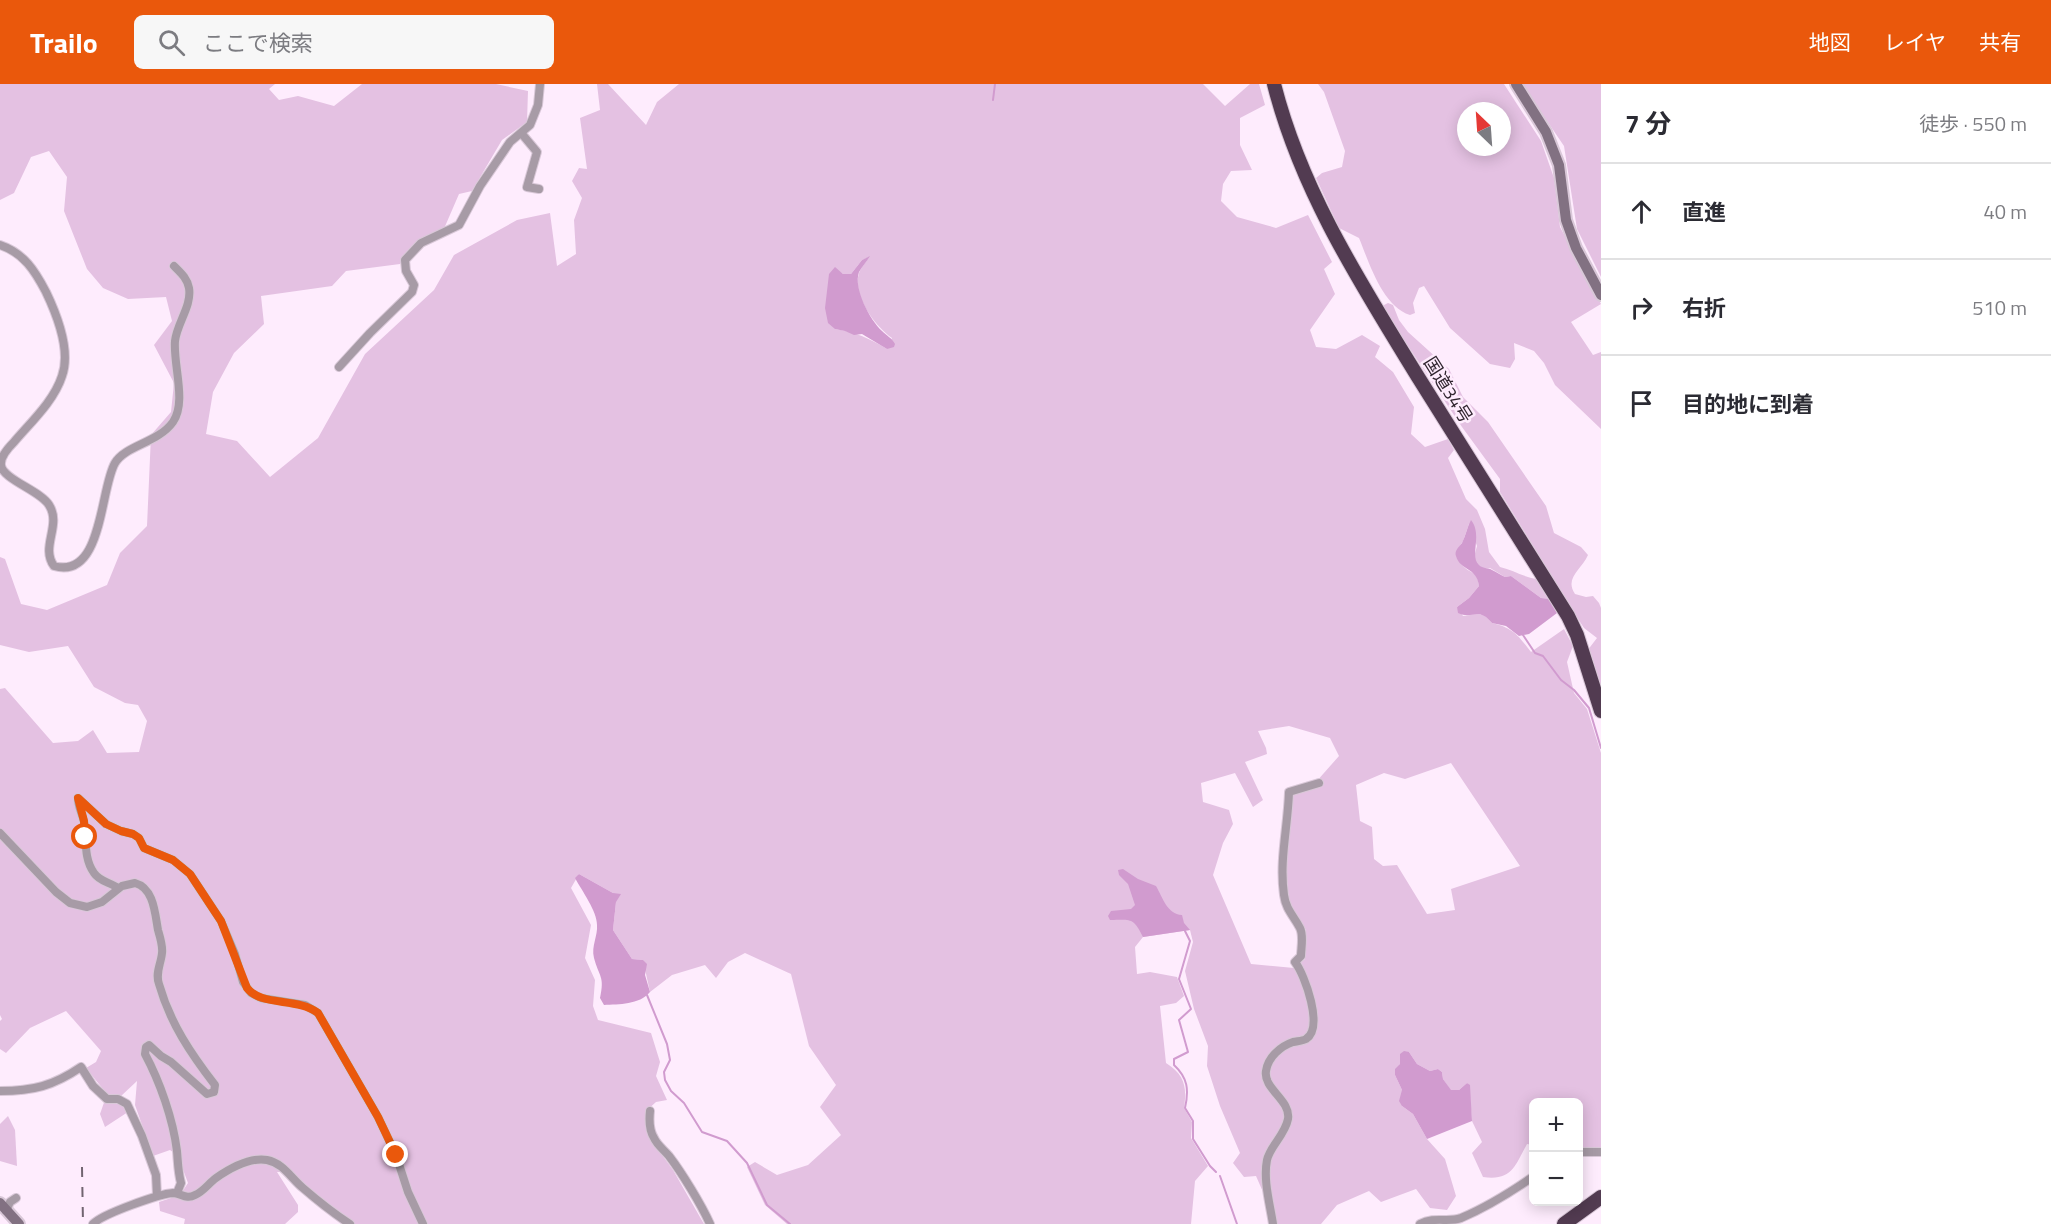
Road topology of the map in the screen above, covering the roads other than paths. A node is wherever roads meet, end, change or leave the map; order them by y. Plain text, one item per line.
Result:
1 (540, 84) edge
2 (1274, 84) edge
3 (1516, 84) edge
4 (522, 134) junction
5 (539, 189) dead end
6 (0, 245) edge
7 (174, 266) dead end
8 (1601, 295) edge
9 (339, 367) dead end
10 (1601, 711) edge
11 (1319, 783) dead end
12 (0, 833) edge
13 (118, 888) junction
14 (0, 1091) edge
15 (650, 1111) dead end
16 (1583, 1152) edge
17 (1601, 1152) edge
18 (1529, 1179) edge
19 (177, 1193) junction
20 (157, 1195) junction
21 (1601, 1197) edge
22 (16, 1198) dead end
23 (3, 1207) edge
24 (19, 1224) edge
25 (93, 1224) edge
26 (350, 1224) edge
27 (423, 1224) edge
28 (710, 1224) edge
29 (1273, 1224) edge
30 (1420, 1224) edge
31 (1564, 1224) edge

1 - 4 street
2 - 10 highway, 国道34号
3 - 8 street
4 - 5 street
4 - 9 street
6 - 7 street
11 - 29 street
12 - 13 street
13 - 19 street
13 - 27 street
14 - 20 street
15 - 28 street
16 - 17 street
18 - 30 street
19 - 20 street
19 - 26 street
20 - 25 street
21 - 31 highway
22 - 23 street
23 - 24 street

